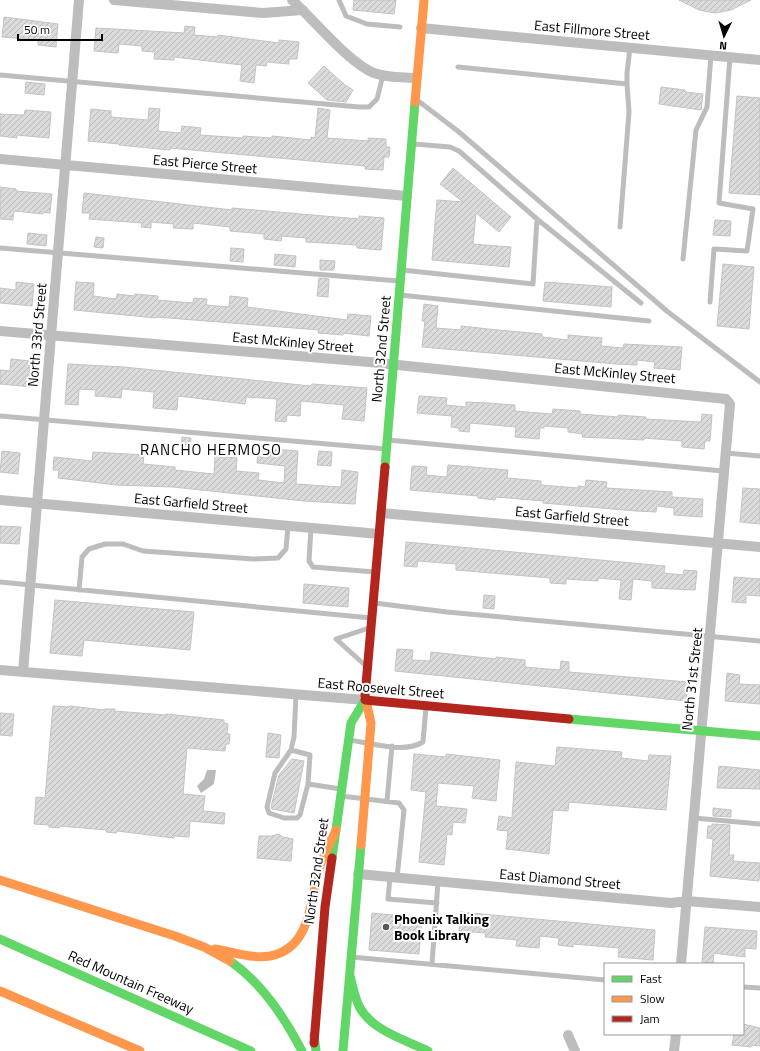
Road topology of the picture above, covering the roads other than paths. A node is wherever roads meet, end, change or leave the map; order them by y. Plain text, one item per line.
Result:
1 (79, 0) edge
2 (114, 0) edge
3 (339, 0) edge
4 (424, 0) edge
5 (295, 1) edge
6 (303, 10) junction
7 (400, 27) dead end
8 (421, 28) junction
9 (630, 48) junction
10 (711, 55) junction
11 (730, 56) junction
12 (760, 60) edge
13 (458, 67) dead end
14 (0, 75) edge
15 (383, 75) junction
16 (416, 78) junction
17 (73, 82) junction
18 (627, 84) junction
19 (415, 98) junction
20 (411, 144) junction
21 (0, 159) edge
22 (65, 165) junction
23 (407, 196) junction
24 (537, 219) junction
25 (620, 227) dead end
26 (0, 248) edge
27 (58, 254) junction
28 (683, 259) dead end
29 (401, 270) junction
30 (400, 281) junction
31 (399, 294) junction
32 (710, 302) dead end
33 (641, 303) dead end
34 (649, 321) dead end
35 (0, 331) edge
36 (51, 336) junction
37 (394, 366) junction
38 (760, 382) edge
39 (726, 399) joint
40 (0, 416) edge
41 (44, 420) junction
42 (387, 444) junction
43 (724, 453) junction
44 (760, 456) edge
45 (723, 471) junction
46 (0, 500) edge
47 (37, 504) junction
48 (381, 513) junction
49 (288, 526) junction
50 (311, 528) junction
51 (379, 534) junction
52 (718, 543) junction
53 (760, 547) edge
54 (376, 572) junction
55 (0, 582) edge
56 (30, 585) junction
57 (79, 590) junction
58 (373, 603) junction
59 (372, 618) junction
60 (371, 628) junction
61 (710, 637) junction
62 (760, 641) edge
63 (368, 668) junction
64 (0, 670) edge
65 (23, 672) junction
66 (296, 695) junction
67 (365, 700) junction
68 (426, 706) junction
69 (701, 730) junction
70 (760, 736) edge
71 (349, 740) junction
72 (370, 742) junction
73 (392, 746) junction
74 (291, 750) junction
75 (308, 784) junction
76 (341, 792) junction
77 (365, 799) junction
78 (387, 801) junction
79 (694, 818) junction
80 (760, 824) edge
81 (336, 830) junction
82 (358, 874) junction
83 (394, 878) junction
84 (0, 880) edge
85 (438, 882) junction
86 (687, 901) junction
87 (437, 903) junction
88 (760, 907) edge
89 (0, 939) edge
90 (206, 948) junction
91 (351, 957) junction
92 (682, 963) edge
93 (432, 964) junction
94 (350, 976) junction
95 (604, 980) edge
96 (744, 987) edge
97 (760, 988) edge
98 (0, 990) edge
99 (314, 1035) junction
100 (568, 1035) dead end
101 (676, 1035) edge
102 (140, 1051) edge
103 (251, 1051) edge
104 (302, 1051) edge
105 (313, 1051) edge
106 (316, 1051) edge
107 (343, 1051) edge
108 (428, 1051) edge
109 (575, 1051) edge
110 (674, 1051) edge

1 - 17 street, North 33rd Street
2 - 6 street
3 - 7 lane
4 - 8 main road, North 32nd Street
5 - 6 street
6 - 15 street
8 - 9 street, East Fillmore Street
8 - 16 main road, North 32nd Street
9 - 10 street, East Fillmore Street
9 - 18 lane
10 - 11 street, East Fillmore Street
10 - 28 lane
11 - 12 street, East Fillmore Street
11 - 32 lane
13 - 18 lane
14 - 17 lane
15 - 16 street
15 - 17 lane
16 - 19 main road, North 32nd Street
17 - 22 street, North 33rd Street
18 - 25 lane
19 - 20 main road, North 32nd Street
19 - 38 lane
20 - 23 main road, North 32nd Street
20 - 24 lane
21 - 22 street, East Pierce Street
22 - 23 street, East Pierce Street
22 - 27 street, North 33rd Street
23 - 29 main road, North 32nd Street
24 - 29 lane
24 - 33 lane
26 - 27 lane
27 - 30 lane
27 - 36 street, North 33rd Street
29 - 30 main road, North 32nd Street
30 - 31 main road, North 32nd Street
31 - 34 lane
31 - 37 main road, North 32nd Street
35 - 36 street, East McKinley Street
36 - 37 street, East McKinley Street
36 - 41 street, North 33rd Street
37 - 39 street, East McKinley Street
37 - 42 main road, North 32nd Street
39 - 43 street, North 31st Street
40 - 41 lane
41 - 42 lane
41 - 47 street, North 33rd Street
42 - 45 lane
42 - 48 main road, North 32nd Street
43 - 44 lane
43 - 45 street, North 31st Street
45 - 52 street, North 31st Street
46 - 47 street, East Garfield Street
47 - 49 street, East Garfield Street
47 - 56 street, North 33rd Street
48 - 51 main road, North 32nd Street
48 - 52 street, East Garfield Street
49 - 50 street, East Garfield Street
49 - 57 lane
50 - 51 street, East Garfield Street
50 - 54 lane
51 - 54 main road, North 32nd Street
52 - 53 street, East Garfield Street
52 - 61 street, North 31st Street
54 - 58 main road, North 32nd Street
55 - 56 lane
56 - 57 lane
56 - 65 street, North 33rd Street
57 - 59 lane
58 - 59 main road, North 32nd Street
58 - 61 lane
59 - 60 main road, North 32nd Street
60 - 63 main road, North 32nd Street
60 - 63 lane
61 - 62 lane
61 - 69 street, North 31st Street
63 - 67 main road, North 32nd Street
64 - 65 street, East Roosevelt Street
65 - 66 street, East Roosevelt Street
66 - 67 street, East Roosevelt Street
66 - 74 lane
67 - 68 main road, East Roosevelt Street
67 - 71 main road, North 32nd Street
67 - 72 main road, North 32nd Street
68 - 69 main road, East Roosevelt Street
68 - 73 lane
69 - 70 main road, East Roosevelt Street
69 - 79 street, North 31st Street
71 - 72 lane
71 - 76 main road, North 32nd Street
72 - 73 lane
72 - 77 main road, North 32nd Street
73 - 78 lane
74 - 75 lane
74 - 75 lane
75 - 76 lane
76 - 77 lane
76 - 81 main road, North 32nd Street
77 - 78 lane
77 - 82 main road, North 32nd Street
78 - 83 lane
79 - 80 lane
79 - 86 street, North 31st Street
81 - 90 main road
81 - 99 main road, North 32nd Street
82 - 83 street, East Diamond Street
82 - 91 main road, North 32nd Street
83 - 85 street, East Diamond Street
83 - 87 lane
84 - 90 main road
85 - 86 street, East Diamond Street
85 - 87 lane
86 - 88 street, East Diamond Street
86 - 92 street, North 31st Street
87 - 93 lane
89 - 103 main road, Red Mountain Freeway
90 - 104 main road
91 - 93 lane
91 - 94 main road, North 32nd Street
93 - 95 lane
94 - 107 main road, North 32nd Street
94 - 108 main road
96 - 97 lane
98 - 102 main road
99 - 105 main road, North 32nd Street
99 - 106 main road
100 - 109 street
101 - 110 street

